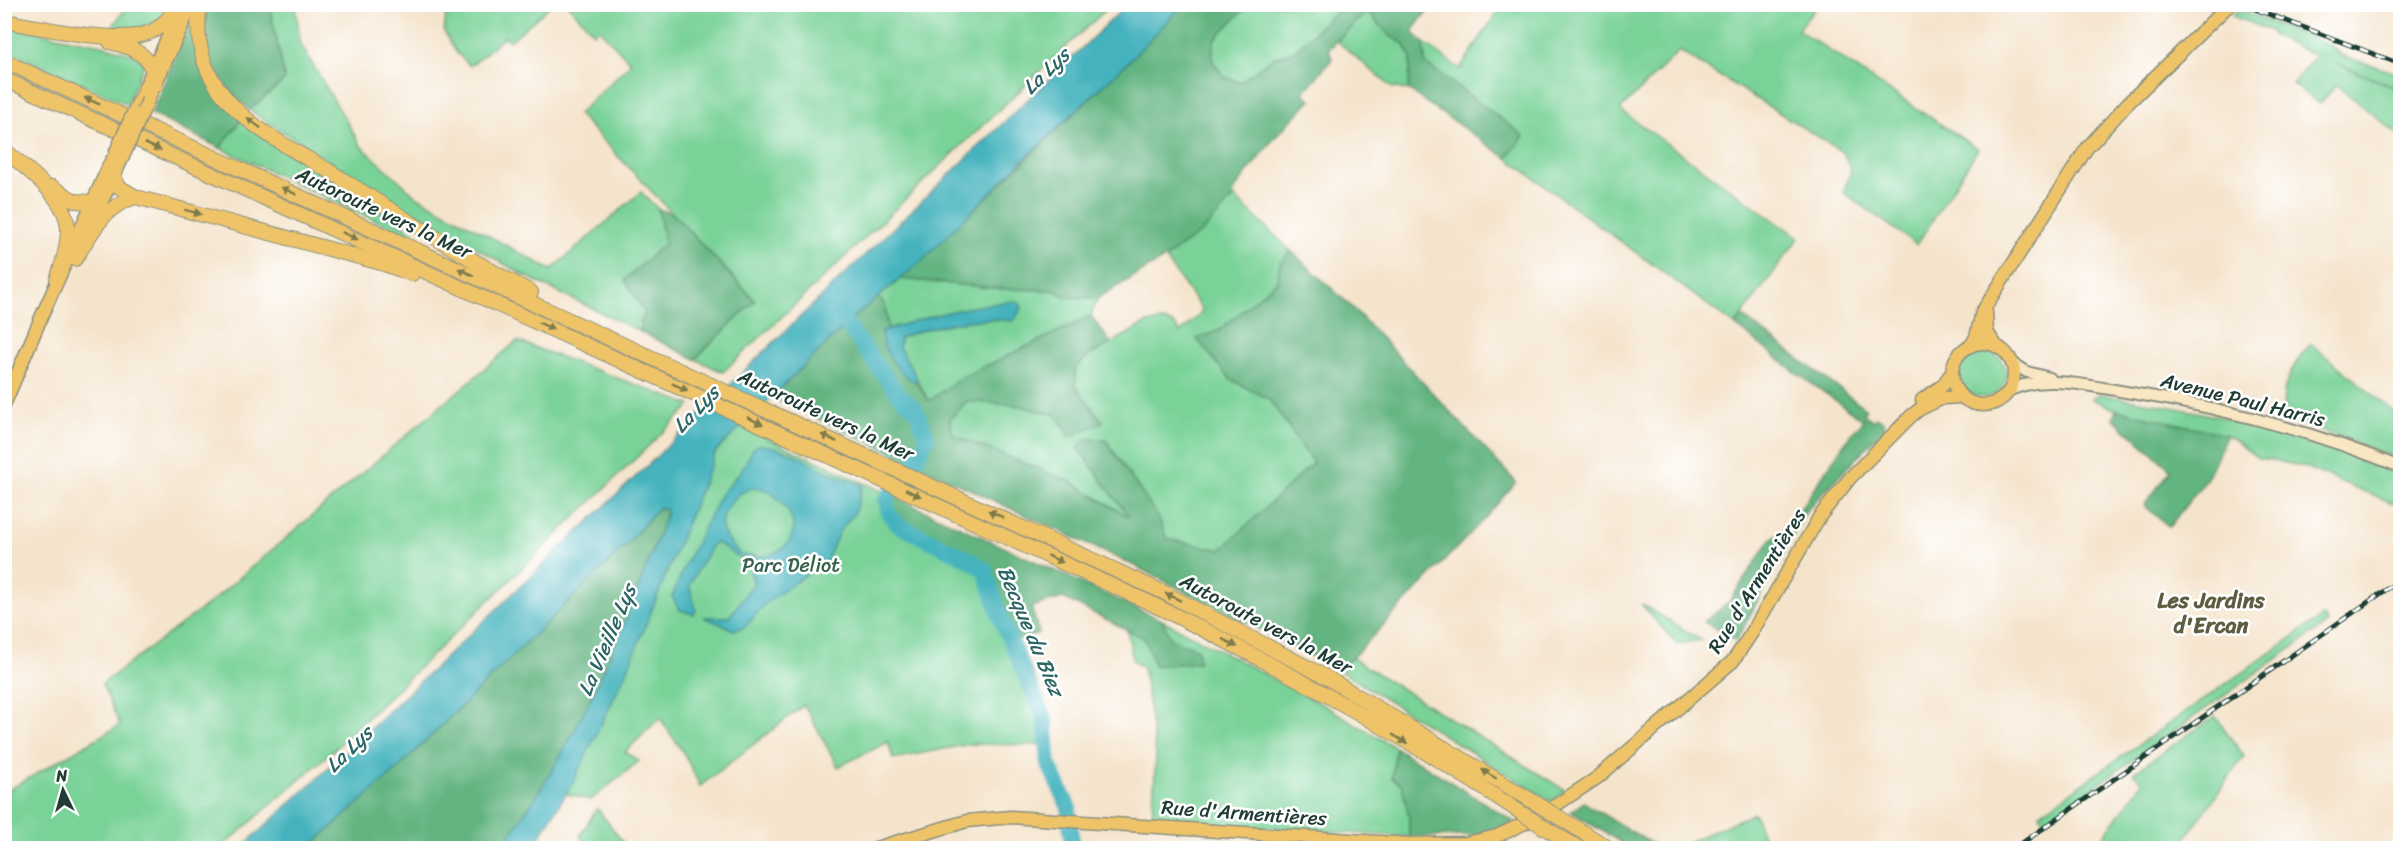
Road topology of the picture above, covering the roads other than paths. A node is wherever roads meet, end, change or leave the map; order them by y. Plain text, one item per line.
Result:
1 (177, 4) edge
2 (183, 4) edge
3 (192, 4) edge
4 (200, 4) edge
5 (2226, 9) edge
6 (4, 21) edge
7 (67, 32) junction
8 (4, 61) edge
9 (153, 70) junction
10 (4, 79) edge
11 (156, 85) junction
12 (144, 99) junction
13 (4, 150) edge
14 (114, 165) junction
15 (33, 174) junction
16 (136, 197) junction
17 (98, 201) junction
18 (75, 259) junction
19 (57, 280) junction
20 (493, 302) junction
21 (1990, 302) junction
22 (577, 322) junction
23 (1971, 346) junction
24 (1997, 347) junction
25 (2011, 362) junction
26 (1952, 372) junction
27 (2073, 384) junction
28 (2008, 391) junction
29 (1962, 397) junction
30 (7, 399) edge
31 (1911, 416) junction
32 (2400, 467) edge
33 (1597, 778) junction
34 (1071, 824) junction
35 (876, 849) edge
36 (900, 849) edge
37 (1361, 849) edge
38 (1472, 849) edge
39 (1578, 849) edge
40 (1609, 849) edge

1 - 7 highway
2 - 9 main road
3 - 11 main road
22 -> 4 highway
5 - 21 main road
6 - 7 highway
7 - 9 highway
22 -> 8 highway, Autoroute vers la Mer
9 - 11 highway
9 - 12 main road
10 -> 20 highway
11 - 12 main road
12 - 14 main road, bridge
13 - 15 highway
14 - 16 highway
14 - 17 main road
15 - 17 highway
15 - 19 highway
16 - 18 highway
16 -> 20 highway
17 - 18 main road
17 - 19 main road
18 - 30 main road
19 - 30 main road
20 -> 39 highway, bridge
21 - 23 main road
21 - 24 main road
40 -> 22 highway, Autoroute vers la Mer, bridge
23 - 24 main road
23 - 26 main road
24 - 25 main road
25 - 27 main road, Avenue Paul Harris
25 - 28 main road
26 - 29 main road
26 - 31 main road, Rue d'Armentières
27 - 28 main road, Avenue Paul Harris
27 - 32 main road, Avenue Paul Harris
28 - 29 main road
29 - 31 main road, Rue d'Armentières
31 - 33 main road, Rue d'Armentières
33 - 34 main road, Rue d'Armentières
33 - 38 main road, Rue d'Armentières
34 - 35 main road, Rue d'Armentières
34 - 36 main road, Rue d'Armentières
34 - 37 main road, Rue d'Armentières

